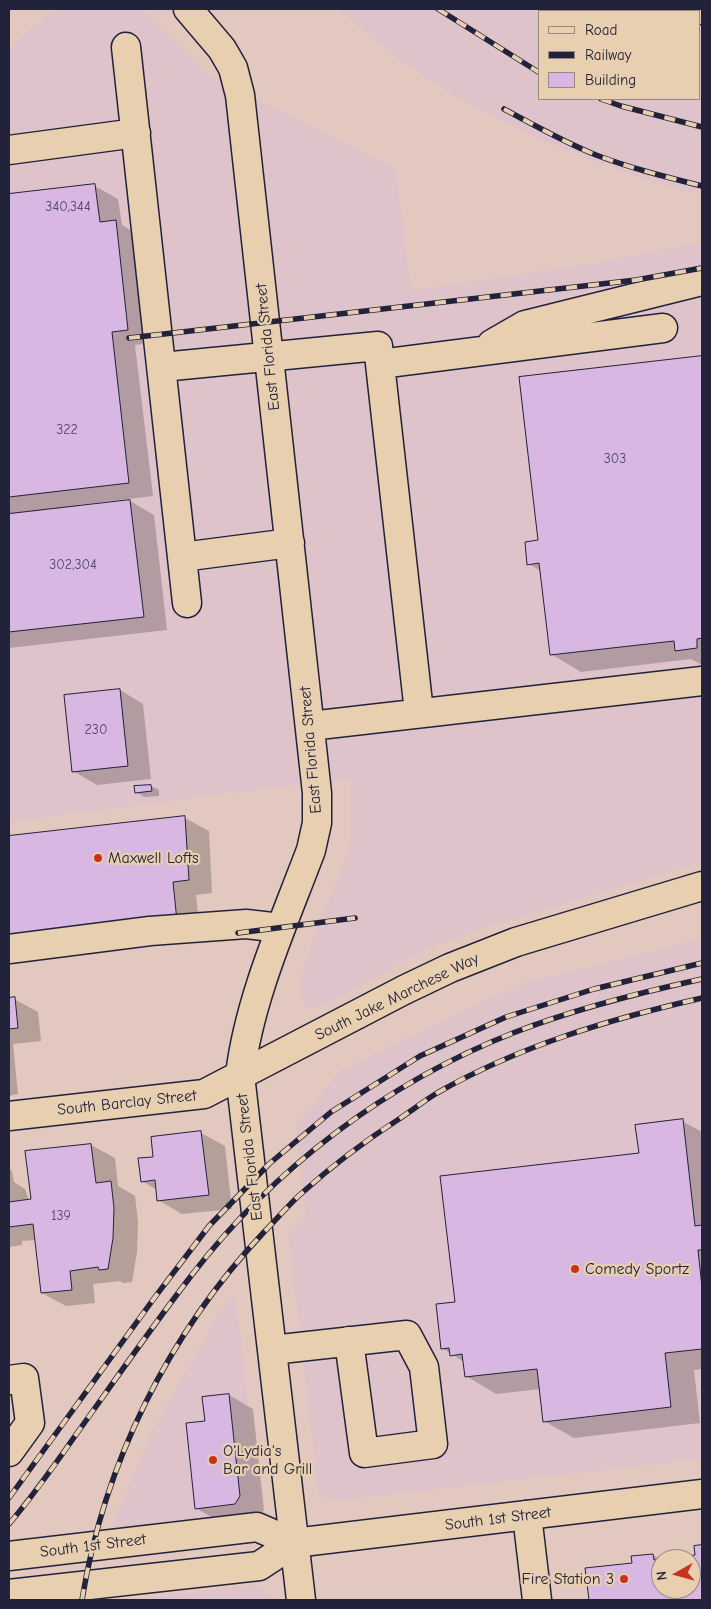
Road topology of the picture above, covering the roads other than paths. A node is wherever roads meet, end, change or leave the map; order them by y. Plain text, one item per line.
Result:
1 (188, 9) edge
2 (126, 46) dead end
3 (136, 133) junction
4 (9, 150) edge
5 (702, 281) edge
6 (663, 328) dead end
7 (480, 351) junction
8 (269, 357) junction
9 (380, 364) junction
10 (162, 367) junction
11 (290, 543) junction
12 (182, 557) junction
13 (187, 603) dead end
14 (702, 681) edge
15 (420, 712) junction
16 (310, 726) junction
17 (702, 886) edge
18 (281, 928) junction
19 (9, 949) edge
20 (240, 1075) junction
21 (9, 1116) edge
22 (350, 1341) junction
23 (272, 1350) junction
24 (9, 1380) edge
25 (9, 1452) edge
26 (702, 1494) edge
27 (527, 1515) junction
28 (294, 1543) junction
29 (9, 1556) edge
30 (9, 1594) edge
31 (300, 1600) edge
32 (537, 1600) edge

1 - 8 street, East Florida Street
2 - 3 street
3 - 4 street
3 - 10 street
5 - 7 street
6 - 7 street
7 - 9 street
8 - 9 street
8 - 10 street
8 - 11 street, East Florida Street
9 - 15 street
10 - 12 street
11 - 12 street
11 - 16 street, East Florida Street
12 - 13 street
14 - 15 street
15 - 16 street
16 - 18 street, East Florida Street
17 - 20 street, South Jake Marchese Way
18 - 19 street
18 - 20 street, East Florida Street
20 - 21 street, South Barclay Street
20 - 23 street, East Florida Street
22 - 22 street
22 - 23 street
23 - 28 street, East Florida Street
24 - 25 street
26 - 27 street, South 1st Street
27 - 28 street, South 1st Street
27 - 32 street
28 - 29 street, South 1st Street
28 - 30 street, South 1st Street
28 - 31 street, East Florida Street

